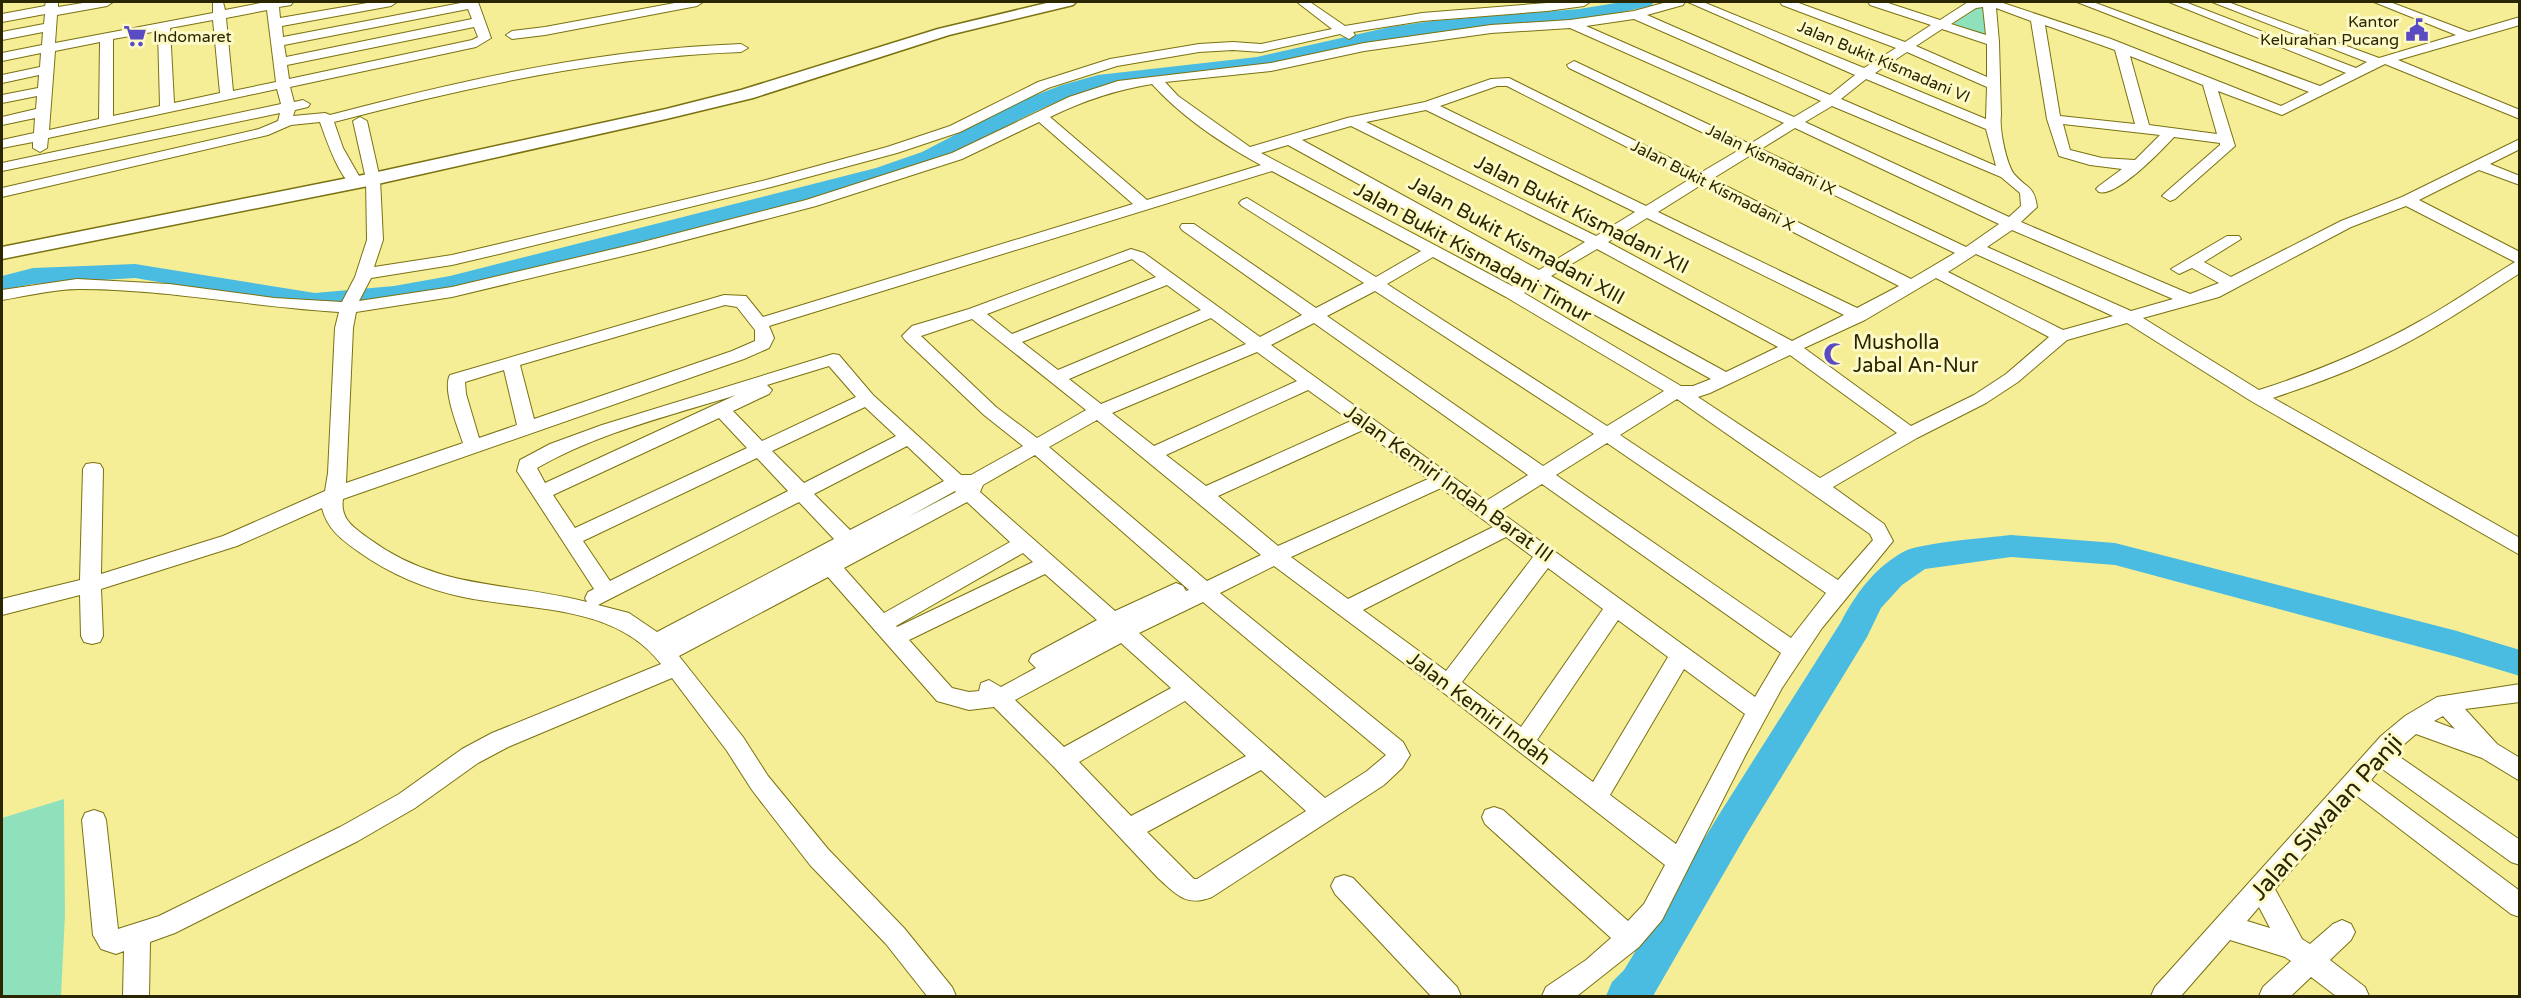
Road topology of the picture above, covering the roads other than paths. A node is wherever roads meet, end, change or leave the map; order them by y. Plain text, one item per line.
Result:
1 (107, 2) edge
2 (280, 2) edge
3 (391, 2) edge
4 (697, 2) edge
5 (1068, 2) edge
6 (1303, 2) edge
7 (1584, 2) edge
8 (1679, 2) edge
9 (1694, 2) edge
10 (1786, 2) edge
11 (1874, 2) edge
12 (1989, 2) edge
13 (2083, 2) edge
14 (2175, 2) edge
15 (2218, 2) edge
16 (2380, 2) edge
17 (473, 3) edge
18 (1970, 3) edge
19 (52, 7) edge
20 (218, 8) edge
21 (1635, 15) junction
22 (2, 18) edge
23 (2037, 18) junction
24 (2520, 21) edge
25 (283, 22) junction
26 (478, 22) junction
27 (1570, 24) junction
28 (2143, 24) junction
29 (164, 26) junction
30 (1941, 26) junction
31 (50, 27) junction
32 (1345, 32) junction
33 (512, 35) dead end
34 (2, 36) edge
35 (2469, 36) junction
36 (107, 37) junction
37 (286, 41) junction
38 (1993, 42) junction
39 (2106, 42) junction
40 (1361, 45) junction
41 (49, 47) junction
42 (1906, 47) junction
43 (741, 48) dead end
44 (2121, 48) junction
45 (2, 57) edge
46 (288, 61) junction
47 (2382, 61) junction
48 (1574, 65) dead end
49 (45, 70) junction
50 (1867, 72) junction
51 (2357, 73) junction
52 (2, 79) edge
53 (1155, 79) junction
54 (299, 81) junction
55 (2209, 82) junction
56 (283, 84) junction
57 (1992, 84) junction
58 (43, 91) junction
59 (2320, 91) junction
60 (227, 96) junction
61 (2, 99) edge
62 (1832, 100) junction
63 (1428, 105) junction
64 (166, 109) junction
65 (295, 111) junction
66 (43, 112) junction
67 (2519, 115) edge
68 (1040, 116) junction
69 (2054, 119) junction
70 (326, 120) junction
71 (2, 121) edge
72 (106, 121) junction
73 (360, 121) dead end
74 (1352, 121) junction
75 (1795, 123) junction
76 (1992, 127) junction
77 (2143, 129) junction
78 (2170, 132) junction
79 (39, 136) junction
80 (1289, 139) junction
81 (2226, 139) junction
82 (2520, 143) edge
83 (2, 144) edge
84 (1751, 149) junction
85 (1248, 152) junction
86 (40, 159) junction
87 (2478, 164) junction
88 (1272, 166) junction
89 (2135, 166) junction
90 (2, 167) edge
91 (2006, 174) junction
92 (1701, 180) junction
93 (365, 181) junction
94 (2520, 181) edge
95 (40, 183) junction
96 (2104, 189) dead end
97 (2, 192) edge
98 (2170, 196) dead end
99 (2407, 200) junction
100 (1247, 203) dead end
101 (1143, 204) junction
102 (1647, 213) junction
103 (2012, 224) junction
104 (1188, 227) dead end
105 (2233, 239) dead end
106 (1596, 242) junction
107 (1432, 251) junction
108 (1971, 251) junction
109 (2, 253) edge
110 (2520, 259) edge
111 (2520, 266) edge
112 (1938, 273) junction
113 (1539, 276) junction
114 (361, 278) junction
115 (1169, 278) junction
116 (1377, 283) junction
117 (2232, 284) junction
118 (1913, 286) junction
119 (1512, 293) junction
120 (2, 295) edge
121 (2191, 301) junction
122 (350, 305) junction
123 (1213, 311) junction
124 (975, 313) junction
125 (1313, 315) junction
126 (1859, 316) junction
127 (2130, 317) junction
128 (758, 324) junction
129 (2061, 336) junction
130 (1009, 341) junction
131 (1260, 344) junction
132 (1792, 348) junction
133 (511, 362) junction
134 (814, 364) junction
135 (1055, 378) junction
136 (1725, 379) junction
137 (1311, 382) junction
138 (1677, 391) junction
139 (2257, 397) junction
140 (867, 399) junction
141 (676, 407) junction
142 (723, 410) junction
143 (1097, 412) junction
144 (1365, 422) junction
145 (689, 425) junction
146 (527, 428) junction
147 (1607, 434) junction
148 (1910, 434) junction
149 (909, 437) junction
150 (1036, 446) junction
151 (473, 447) junction
152 (762, 450) junction
153 (1152, 454) junction
154 (93, 469) dead end
155 (1543, 474) junction
156 (1438, 475) junction
157 (967, 485) junction
158 (1819, 488) junction
159 (542, 492) junction
160 (802, 493) junction
161 (333, 495) junction
162 (1204, 495) junction
163 (1486, 510) junction
164 (1509, 527) junction
165 (572, 538) junction
166 (1024, 543) junction
167 (2520, 549) edge
168 (1271, 552) junction
169 (838, 554) junction
170 (1546, 555) junction
171 (1049, 563) junction
172 (90, 585) junction
173 (1201, 587) junction
174 (1839, 591) junction
175 (606, 592) junction
176 (1616, 606) junction
177 (2, 607) edge
178 (577, 607) junction
179 (1346, 609) junction
180 (1118, 627) junction
181 (897, 630) junction
182 (92, 636) dead end
183 (1794, 651) junction
184 (666, 655) junction
185 (1681, 655) junction
186 (1448, 684) junction
187 (1187, 689) junction
188 (2520, 693) edge
189 (994, 694) junction
190 (2445, 703) junction
191 (1759, 712) junction
192 (2413, 723) junction
193 (1523, 742) junction
194 (2490, 751) junction
195 (2378, 754) junction
196 (1263, 758) junction
197 (1062, 760) junction
198 (2520, 771) edge
199 (2355, 781) junction
200 (1596, 797) junction
201 (1324, 812) junction
202 (1494, 817) dead end
203 (94, 820) dead end
204 (1128, 830) junction
205 (2520, 854) edge
206 (1680, 862) junction
207 (1344, 886) dead end
208 (2262, 888) junction
209 (2520, 906) edge
210 (2226, 927) junction
211 (2342, 932) dead end
212 (137, 937) junction
213 (1630, 939) junction
214 (2303, 954) junction
215 (136, 996) edge
216 (943, 996) edge
217 (1448, 996) edge
218 (1555, 996) edge
219 (2164, 996) edge
220 (2272, 996) edge
221 (2356, 996) edge

1 - 19 street
2 - 20 street
2 - 25 street
3 - 25 street
4 - 33 street
5 - 93 street
6 - 32 street
7 - 32 street
8 - 21 street
9 - 50 street, Jalan Bukit Kismadani VI
10 - 42 street
11 - 30 street
12 - 18 street
12 - 23 street
12 - 38 street
13 - 28 street
14 - 51 street
15 - 47 street
16 - 35 street
17 - 26 street
17 - 37 street
18 - 30 street
19 - 22 street
19 - 31 street
20 - 29 street
20 - 60 street
21 - 27 street
21 - 62 street
23 - 39 street
23 - 69 street
24 - 35 street
25 - 37 street
26 - 46 street
26 - 54 street
27 - 40 street
27 - 75 street
28 - 39 street
28 - 59 street
29 - 36 street
29 - 64 street
30 - 38 street
30 - 42 street
31 - 34 street
31 - 41 street
32 - 40 street
32 - 114 street
35 - 47 street
36 - 41 street
36 - 72 street
37 - 46 street
38 - 57 street
39 - 44 street
40 - 53 street
41 - 45 street
41 - 49 street
42 - 50 street
42 - 57 street
43 - 70 street
44 - 55 street
44 - 77 street
46 - 54 street
46 - 56 street
47 - 51 street
47 - 67 street
48 - 84 street, Jalan Kismadani IX
49 - 52 street
49 - 58 street
50 - 62 street
50 - 76 street, Jalan Bukit Kismadani VI
51 - 59 street
53 - 68 street
53 - 85 street, Jalan Bukit Kismadani Timur
54 - 56 street
54 - 65 street
55 - 59 street
55 - 81 street
56 - 60 street
56 - 65 street
57 - 76 street
58 - 61 street
58 - 66 street
60 - 64 street
62 - 75 street
62 - 91 street
63 - 74 street
63 - 92 street, Jalan Bukit Kismadani X
63 - 102 street
64 - 72 street
65 - 70 street
65 - 86 street
65 - 95 street
66 - 71 street
66 - 79 street
68 - 101 street
68 - 122 street
69 - 77 street
69 - 89 street
70 - 93 street
72 - 79 street
73 - 93 street
74 - 80 street
74 - 106 street, Jalan Bukit Kismadani XII
75 - 84 street
75 - 103 street
76 - 91 street
77 - 78 street
78 - 81 street
78 - 89 street
79 - 83 street
79 - 86 street
80 - 85 street
80 - 113 street, Jalan Bukit Kismadani XIII
81 - 98 street
82 - 87 street
84 - 92 street
84 - 108 street, Jalan Kismadani IX
85 - 88 street, Jalan Bukit Kismadani Timur
86 - 90 street
86 - 95 street
87 - 94 street
87 - 99 street
88 - 101 street
88 - 107 street, Jalan Bukit Kismadani Timur
89 - 96 street
91 - 103 street
92 - 102 street
92 - 118 street, Jalan Bukit Kismadani X
93 - 109 street
93 - 114 street
95 - 97 street
99 - 110 street
99 - 117 street
100 - 116 street
101 - 128 street
102 - 106 street
102 - 126 street
103 - 108 street
103 - 121 street
104 - 125 street
105 - 117 street
106 - 113 street
106 - 132 street, Jalan Bukit Kismadani XII
107 - 116 street
107 - 119 street, Jalan Bukit Kismadani Timur
108 - 112 street
108 - 127 street, Jalan Kismadani IX
111 - 139 street
112 - 118 street
112 - 129 street
113 - 119 street
113 - 136 street, Jalan Bukit Kismadani XIII
114 - 122 street
115 - 123 street, Jalan Kemiri Indah Barat III
115 - 124 street, Jalan Kemiri Indah Barat III
115 - 130 street
116 - 125 street
116 - 147 street
117 - 121 street
118 - 126 street
119 - 138 street, Jalan Bukit Kismadani Timur
120 - 122 street
121 - 127 street
122 - 161 street
123 - 131 street, Jalan Kemiri Indah Barat III
123 - 135 street
124 - 130 street, Jalan Kemiri Indah
124 - 150 street
125 - 131 street
125 - 155 street
126 - 132 street
127 - 129 street
127 - 139 street, Jalan Kismadani IX
128 - 133 street
128 - 146 street
129 - 148 street
130 - 135 street, Jalan Kemiri Indah
131 - 137 street, Jalan Kemiri Indah Barat III
131 - 143 street
132 - 136 street
132 - 148 street, Jalan Bukit Kismadani XII
133 - 146 street
133 - 151 street
134 - 140 street
134 - 141 street
134 - 142 street
135 - 143 street, Jalan Kemiri Indah
136 - 138 street
137 - 144 street, Jalan Kemiri Indah Barat III
137 - 153 street
138 - 147 street
138 - 158 street, Jalan Bukit Kismadani Timur
139 - 167 street, Jalan Kismadani IX
140 - 149 street
140 - 152 street
141 - 145 street
141 - 159 street
142 - 145 street
142 - 152 street
143 - 150 street
143 - 153 street, Jalan Kemiri Indah
144 - 156 street, Jalan Kemiri Indah Barat III
144 - 162 street
145 - 159 street
146 - 151 street
147 - 155 street
147 - 174 street
148 - 158 street
149 - 157 street
149 - 160 street
150 - 157 street
150 - 173 street
151 - 161 street
152 - 160 street
152 - 165 street
153 - 162 street, Jalan Kemiri Indah
154 - 172 street
155 - 163 street
155 - 183 street
156 - 163 street, Jalan Kemiri Indah Barat III
156 - 168 street
157 - 166 street
157 - 169 street
158 - 174 street, Jalan Bukit Kismadani Timur
159 - 165 street
160 - 169 street
160 - 175 street
161 - 172 street
161 - 178 street
162 - 168 street, Jalan Kemiri Indah
163 - 164 street, Jalan Kemiri Indah Barat III
164 - 170 street, Jalan Kemiri Indah Barat III
164 - 179 street
165 - 175 street
166 - 171 street
166 - 181 street
168 - 173 street
168 - 179 street, Jalan Kemiri Indah
169 - 181 street
169 - 184 street
170 - 176 street, Jalan Kemiri Indah Barat III
170 - 186 street
171 - 180 street
171 - 181 street
172 - 177 street
172 - 182 street
173 - 180 street
173 - 201 street
174 - 183 street
175 - 178 street
176 - 185 street, Jalan Kemiri Indah Barat III
176 - 193 street
178 - 184 street
179 - 186 street, Jalan Kemiri Indah
180 - 187 street
180 - 189 street
181 - 189 street
183 - 191 street
184 - 212 street
184 - 216 street
185 - 191 street, Jalan Kemiri Indah Barat III
185 - 200 street
186 - 193 street, Jalan Kemiri Indah
187 - 196 street
187 - 197 street
188 - 190 street, Jalan Siwalan Panji
189 - 197 street
190 - 192 street, Jalan Siwalan Panji
190 - 194 street
191 - 206 street
192 - 194 street
192 - 195 street, Jalan Siwalan Panji
193 - 200 street, Jalan Kemiri Indah
194 - 198 street
195 - 199 street, Jalan Siwalan Panji
195 - 205 street
196 - 201 street
196 - 204 street
197 - 204 street
199 - 208 street, Jalan Siwalan Panji
199 - 209 street
200 - 206 street, Jalan Kemiri Indah
201 - 204 street
202 - 213 street
203 - 212 street
206 - 213 street
207 - 217 street
208 - 210 street, Jalan Siwalan Panji
208 - 214 street
210 - 214 street
210 - 219 street, Jalan Siwalan Panji
211 - 214 street
212 - 215 street
213 - 218 street
214 - 220 street
214 - 221 street

